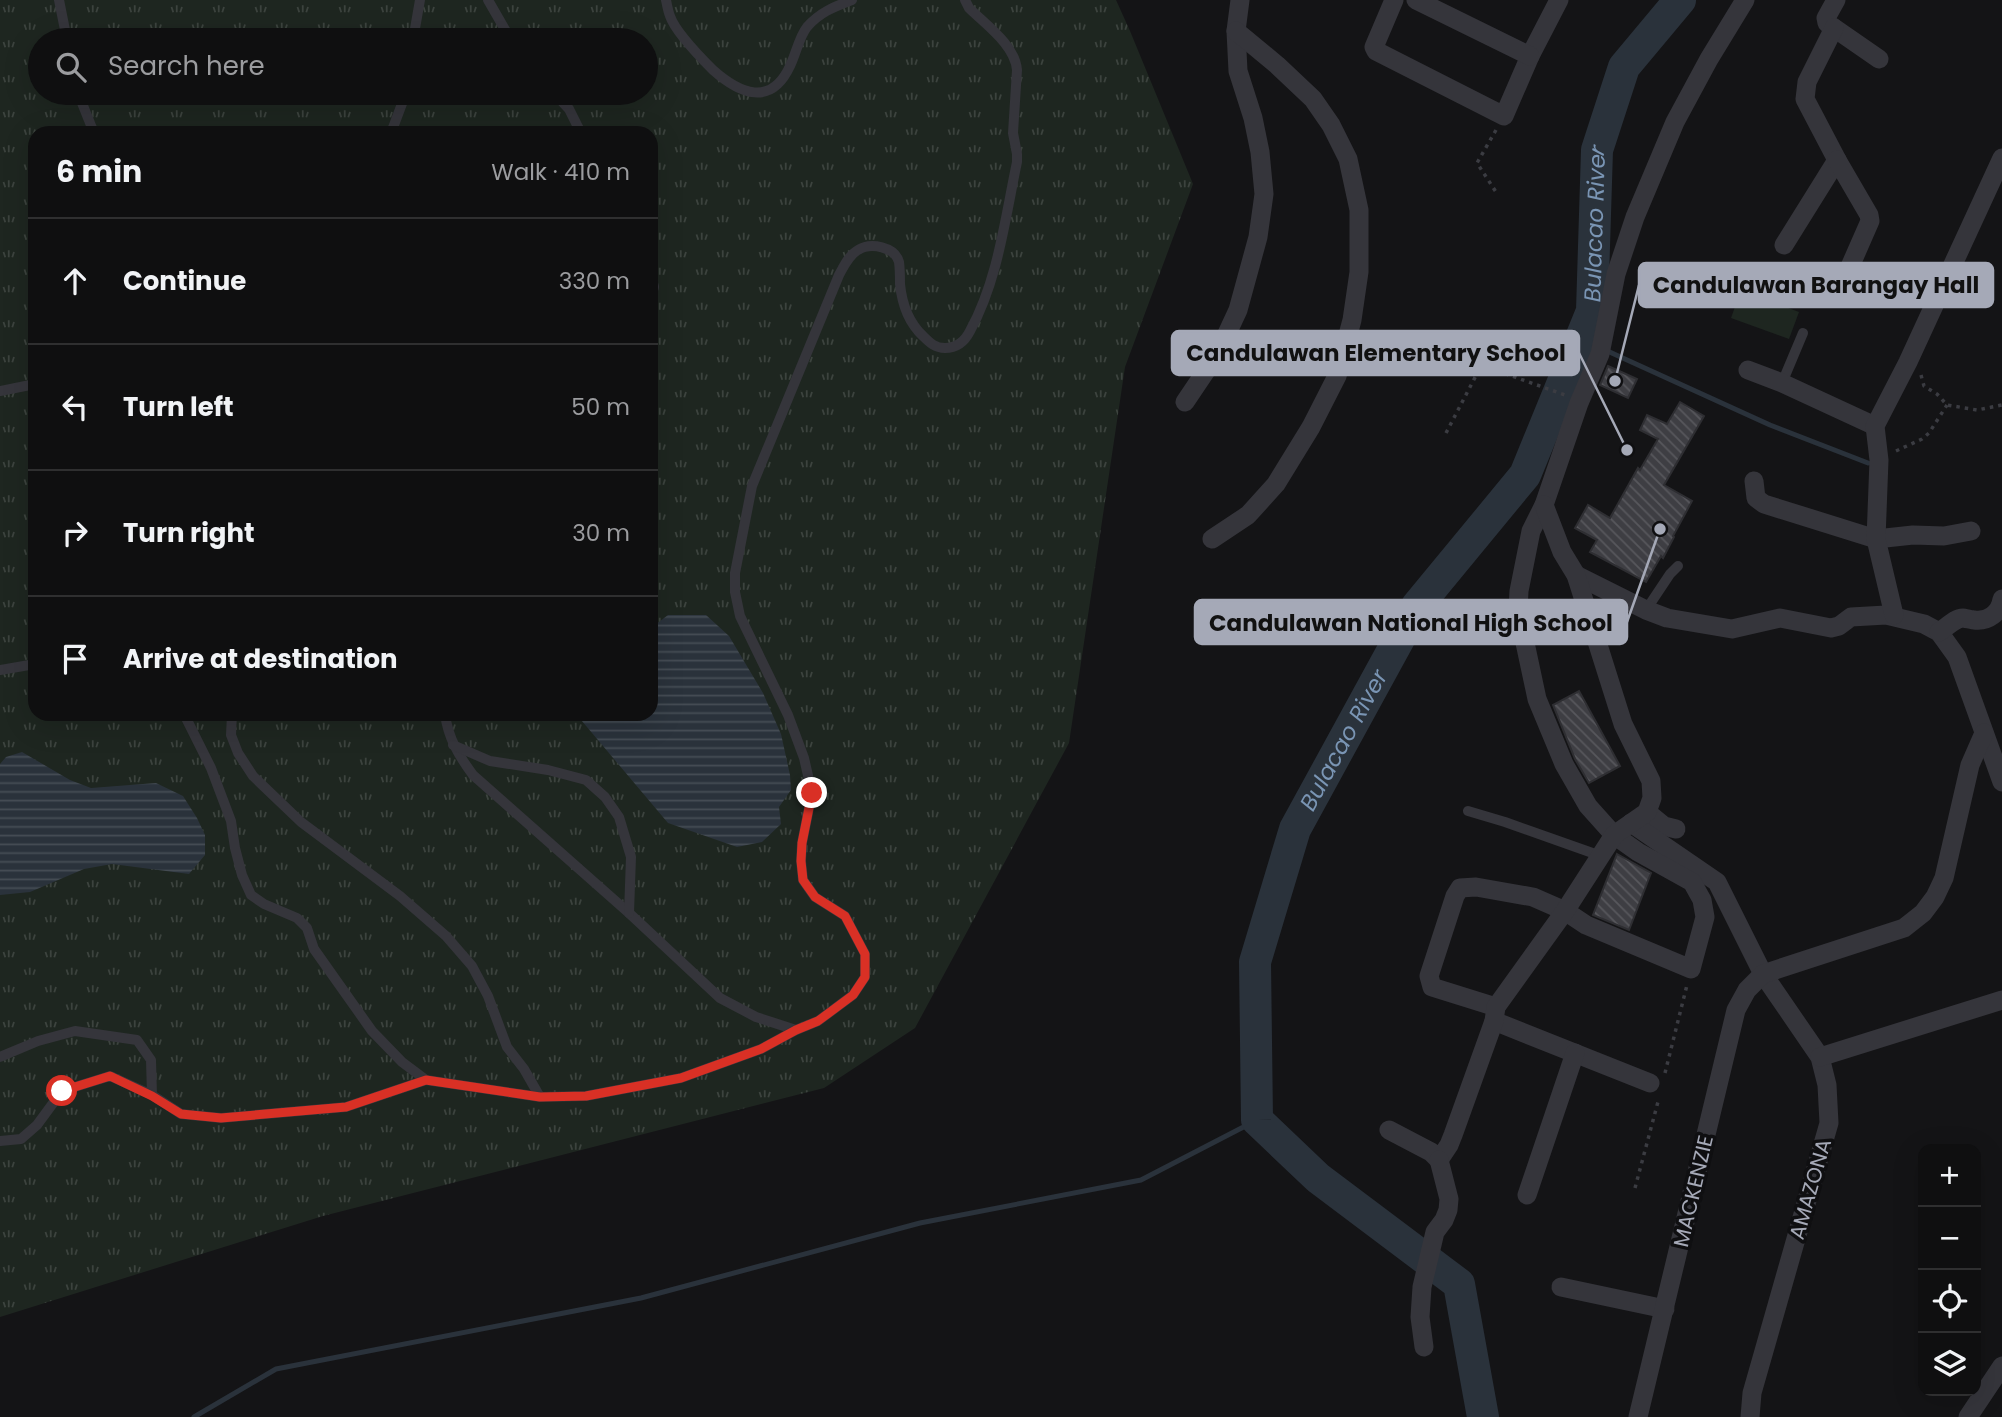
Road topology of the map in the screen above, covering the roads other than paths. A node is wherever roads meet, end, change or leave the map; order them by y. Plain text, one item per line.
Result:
1 (60, 0) edge
2 (421, 0) edge
3 (488, 0) edge
4 (666, 0) edge
5 (852, 0) edge
6 (965, 0) edge
7 (1240, 0) edge
8 (1394, 0) edge
9 (1416, 0) edge
10 (1559, 0) edge
11 (1745, 0) edge
12 (1836, 0) edge
13 (65, 28) edge
14 (415, 28) edge
15 (504, 28) edge
16 (1834, 28) junction
17 (1236, 31) junction
18 (1530, 56) junction
19 (1879, 59) dead end
20 (83, 105) edge
21 (402, 105) edge
22 (566, 105) edge
23 (91, 126) edge
24 (394, 126) edge
25 (578, 126) edge
26 (2002, 158) edge
27 (1837, 160) junction
28 (1784, 245) dead end
29 (1804, 286) dead end
30 (1803, 333) dead end
31 (1748, 370) dead end
32 (1782, 383) junction
33 (28, 385) edge
34 (0, 391) edge
35 (1185, 402) dead end
36 (1875, 426) junction
37 (1754, 481) dead end
38 (1544, 505) junction
39 (1971, 531) dead end
40 (1212, 539) dead end
41 (1876, 539) junction
42 (1678, 566) dead end
43 (1576, 575) junction
44 (2002, 599) edge
45 (1646, 610) junction
46 (1894, 615) junction
47 (1939, 632) junction
48 (28, 665) edge
49 (0, 670) edge
50 (188, 721) edge
51 (232, 721) edge
52 (447, 721) edge
53 (1984, 733) junction
54 (453, 745) junction
55 (2002, 782) edge
56 (1468, 811) dead end
57 (1639, 818) junction
58 (1676, 830) dead end
59 (1614, 835) junction
60 (1601, 856) junction
61 (1565, 911) junction
62 (629, 913) junction
63 (1763, 974) junction
64 (2002, 1000) edge
65 (1495, 1014) junction
66 (796, 1030) junction
67 (1575, 1053) junction
68 (0, 1057) edge
69 (1819, 1057) junction
70 (426, 1080) junction
71 (1656, 1086) road end
72 (152, 1096) junction
73 (540, 1097) junction
74 (1389, 1130) dead end
75 (0, 1141) edge
76 (1439, 1160) junction
77 (1527, 1195) dead end
78 (1561, 1287) dead end
79 (1665, 1309) junction
80 (1424, 1347) dead end
81 (2002, 1366) edge
82 (1638, 1417) edge
83 (1750, 1417) edge
84 (1968, 1417) edge

1 - 13 lane
2 - 14 lane
3 - 15 lane
4 - 5 lane
6 - 66 lane
7 - 17 street
8 - 18 street
9 - 18 street
10 - 18 street
11 - 38 street
12 - 16 street
16 - 19 street
16 - 27 street
17 - 35 street
17 - 40 street
20 - 23 lane
21 - 24 lane
22 - 25 lane
26 - 36 street
27 - 28 street
27 - 29 street
30 - 32 lane
31 - 32 street
32 - 36 street
33 - 34 lane
36 - 41 street
37 - 41 street
38 - 43 street
38 - 59 street
39 - 41 street
41 - 46 street
42 - 45 lane
43 - 45 street
43 - 57 street
44 - 47 street
45 - 46 street
46 - 47 street
47 - 53 street
48 - 49 lane
50 - 70 lane
51 - 73 lane
52 - 54 lane
53 - 55 street
53 - 63 street
54 - 62 lane
54 - 62 lane
56 - 60 lane
57 - 58 street
57 - 59 street
57 - 63 street, AMAZONA
59 - 60 street
59 - 61 street
60 - 61 street
61 - 65 street
61 - 65 street
62 - 66 lane
63 - 69 street, AMAZONA
63 - 79 street, MACKENZIE
64 - 69 street
65 - 67 street
65 - 76 street
66 - 73 lane
67 - 71 street
67 - 77 street
68 - 72 lane
69 - 83 street, AMAZONA
70 - 72 lane
70 - 73 lane
72 - 75 lane
74 - 76 street
76 - 80 street
78 - 79 street
79 - 82 street, MACKENZIE
81 - 84 street

